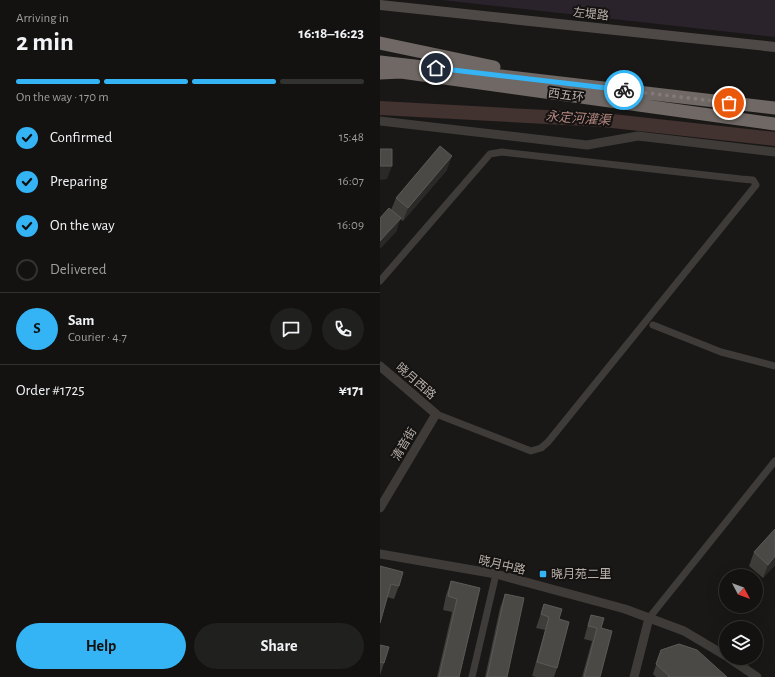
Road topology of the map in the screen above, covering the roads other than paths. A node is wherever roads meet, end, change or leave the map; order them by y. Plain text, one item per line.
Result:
1 (380, 5) edge
2 (380, 43) edge
3 (775, 47) edge
4 (380, 62) edge
5 (380, 73) edge
6 (576, 84) junction
7 (775, 108) edge
8 (380, 121) edge
9 (775, 124) edge
10 (775, 152) edge
11 (380, 281) edge
12 (653, 325) dead end
13 (380, 366) edge
14 (775, 366) edge
15 (436, 414) junction
16 (775, 461) edge
17 (380, 508) edge
18 (380, 554) edge
19 (496, 574) junction
20 (649, 618) junction
21 (719, 652) edge
22 (739, 665) edge
23 (472, 677) edge
24 (634, 677) edge
25 (757, 677) edge

1 - 3 main road, 左堤路
2 - 6 highway
4 - 6 highway
5 - 9 highway, 西五环
6 - 7 highway, 西五环
8 - 10 street
11 - 15 street
12 - 14 street
13 - 15 street, 晓月西路
15 - 17 street, 清音街
16 - 20 street
18 - 19 street, 晓月中路
19 - 20 street, 晓月中路
19 - 23 street
20 - 21 street, 晓月中路
20 - 24 street
22 - 25 street

